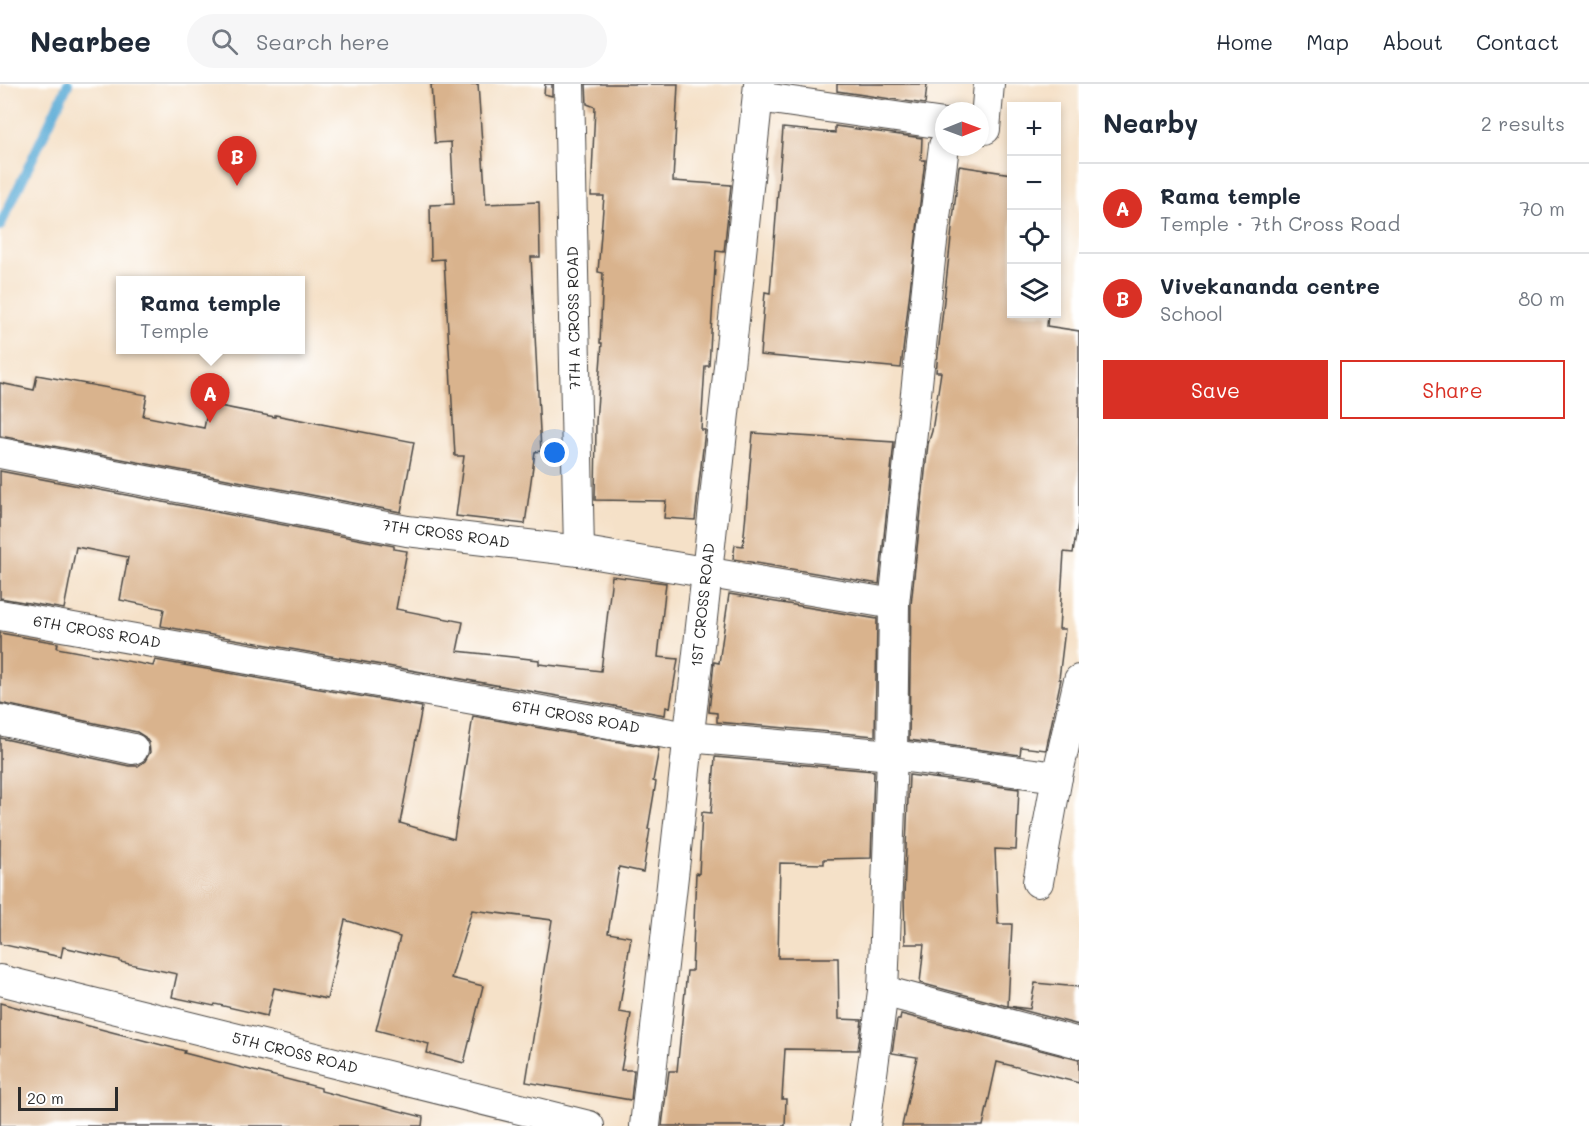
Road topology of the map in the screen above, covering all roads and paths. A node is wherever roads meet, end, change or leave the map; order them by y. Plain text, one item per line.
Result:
1 (569, 84) edge
2 (989, 84) edge
3 (758, 90) edge
4 (987, 102) edge
5 (935, 122) edge
6 (943, 156) edge
7 (0, 453) edge
8 (579, 551) junction
9 (707, 573) junction
10 (894, 604) junction
11 (0, 615) edge
12 (1079, 680) edge
13 (0, 720) edge
14 (688, 737) junction
15 (133, 749) dead end
16 (892, 755) junction
17 (1057, 777) junction
18 (1038, 882) dead end
19 (0, 980) edge
20 (883, 991) junction
21 (1079, 1043) edge
22 (589, 1126) edge
23 (645, 1126) edge
24 (866, 1126) edge

1 - 8 street, 7TH A CROSS ROAD
2 - 4 street
3 - 5 street
3 - 9 street, 1ST CROSS ROAD
6 - 10 street
7 - 8 street, 7TH CROSS ROAD
8 - 9 street, 7TH CROSS ROAD
9 - 10 street, 7TH CROSS ROAD
9 - 14 street, 1ST CROSS ROAD
10 - 16 street
11 - 14 street, 6TH CROSS ROAD
12 - 17 street
13 - 15 street
14 - 16 street, 6TH CROSS ROAD
14 - 23 street, 1ST CROSS ROAD
16 - 17 street, 6TH CROSS ROAD
16 - 20 street
17 - 18 street
19 - 22 street, 5TH CROSS ROAD
20 - 21 street
20 - 24 street

